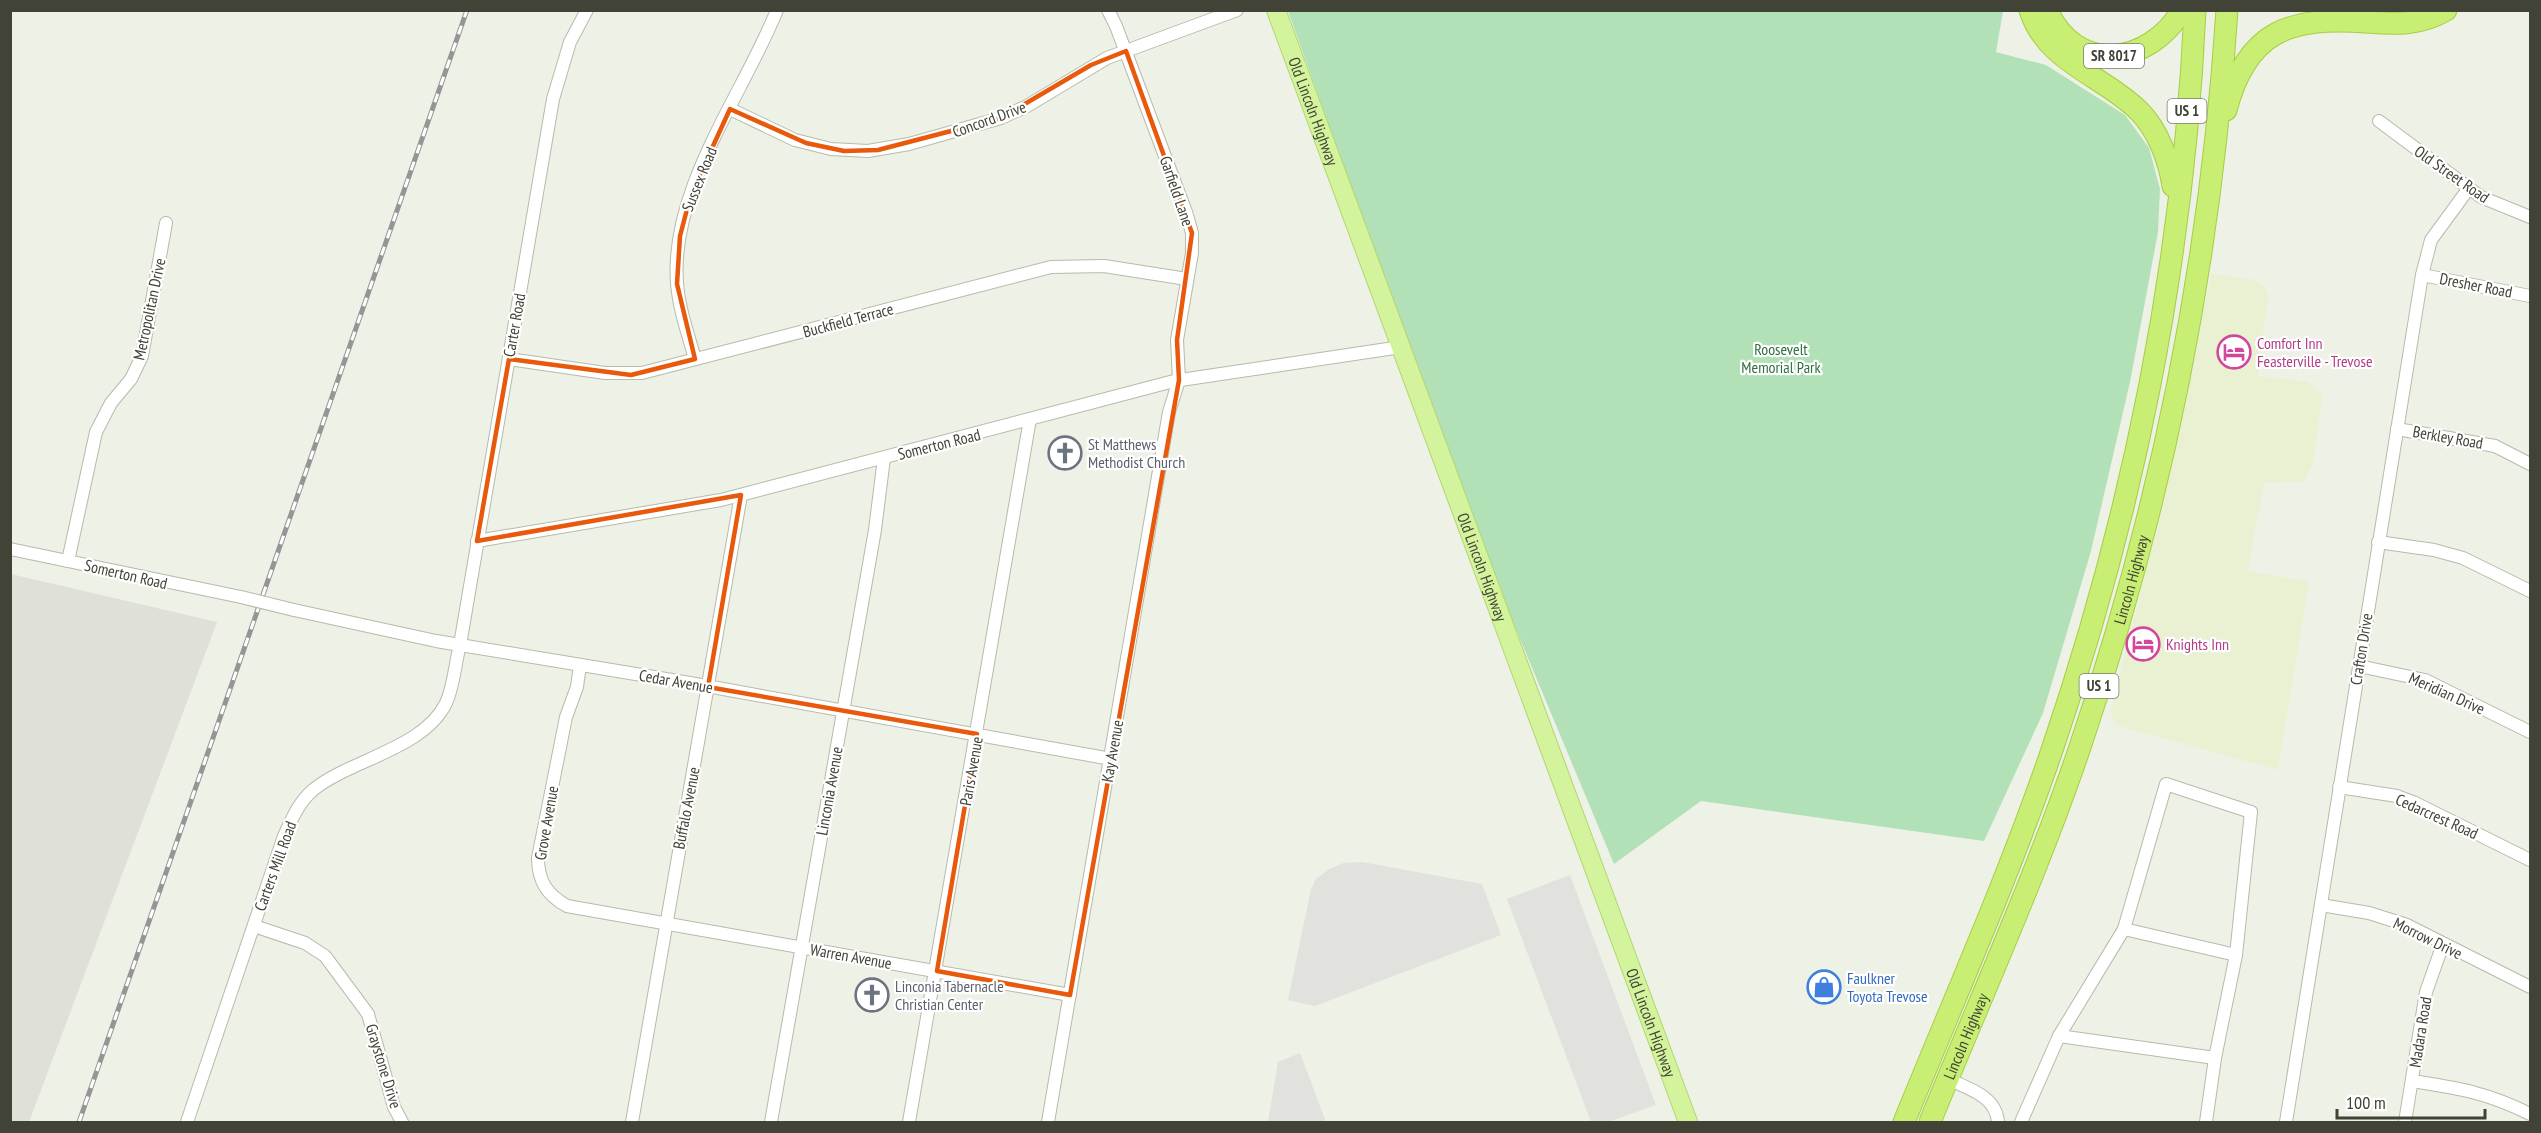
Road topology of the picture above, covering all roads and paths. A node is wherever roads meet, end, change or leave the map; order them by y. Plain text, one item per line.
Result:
1 (587, 10) edge
2 (777, 10) edge
3 (1108, 10) edge
4 (1237, 10) edge
5 (1276, 10) edge
6 (2030, 10) edge
7 (2047, 10) edge
8 (2182, 10) edge
9 (2194, 10) edge
10 (2227, 10) edge
11 (2364, 10) edge
12 (2418, 10) edge
13 (2446, 10) edge
14 (1126, 51) junction
15 (730, 109) junction
16 (2379, 121) dead end
17 (2210, 174) junction
18 (2469, 188) junction
19 (2176, 210) junction
20 (2530, 216) edge
21 (166, 223) dead end
22 (2422, 275) junction
23 (1187, 279) junction
24 (2530, 296) edge
25 (1401, 347) junction
26 (509, 359) junction
27 (695, 359) junction
28 (1179, 380) junction
29 (1030, 419) junction
30 (2397, 429) junction
31 (884, 458) junction
32 (2530, 464) edge
33 (741, 495) junction
34 (477, 541) junction
35 (2379, 542) junction
36 (10, 549) edge
37 (68, 561) junction
38 (2530, 591) edge
39 (241, 597) joint
40 (460, 645) junction
41 (580, 665) junction
42 (2359, 666) junction
43 (708, 687) junction
44 (843, 710) junction
45 (2530, 732) edge
46 (977, 734) junction
47 (1111, 759) junction
48 (2339, 787) junction
49 (2530, 860) edge
50 (2320, 905) junction
51 (666, 925) junction
52 (254, 926) junction
53 (2124, 929) junction
54 (2443, 944) junction
55 (801, 947) junction
56 (2236, 955) junction
57 (937, 971) junction
58 (2530, 987) edge
59 (1070, 995) junction
60 (2059, 1036) junction
61 (2215, 1058) junction
62 (1948, 1079) junction
63 (2412, 1081) junction
64 (2530, 1114) edge
65 (187, 1122) edge
66 (402, 1122) edge
67 (632, 1122) edge
68 (771, 1122) edge
69 (909, 1122) edge
70 (1048, 1122) edge
71 (1688, 1122) edge
72 (1904, 1122) edge
73 (1930, 1122) edge
74 (1998, 1122) edge
75 (2021, 1122) edge
76 (2206, 1122) edge
77 (2286, 1122) edge
78 (2405, 1122) edge

1 - 26 street, Carter Road
2 - 15 street, Sussex Road
3 - 14 street, Garfield Lane
4 - 14 street, Concord Drive
5 - 25 main road, Old Lincoln Highway
6 - 19 highway
7 - 8 highway, SR 8017
9 - 19 highway, Lincoln Highway / US 1
10 - 17 highway, Lincoln Highway / US 1
11 - 12 highway
13 - 17 highway
14 - 15 street, Concord Drive
14 - 23 street, Garfield Lane
15 - 27 street, Sussex Road
16 - 18 street, Old Street Road
17 - 62 highway, Lincoln Highway / US 1
18 - 20 street, Old Street Road
18 - 22 street, Crafton Drive
19 - 72 highway, Lincoln Highway / US 1
21 - 37 street, Metropolitan Drive
22 - 24 street, Dresher Road
22 - 30 street, Crafton Drive
23 - 27 street, Buckfield Terrace
23 - 28 street, Garfield Lane
25 - 28 street, Somerton Road
25 - 71 main road, Old Lincoln Highway
26 - 27 street, Buckfield Terrace
26 - 34 street, Carter Road
28 - 29 street, Somerton Road
28 - 47 street, Kay Avenue
29 - 31 street, Somerton Road
29 - 46 street, Paris Avenue
30 - 32 street, Berkley Road
30 - 35 street, Crafton Drive
31 - 33 street, Somerton Road
31 - 44 street, Linconia Avenue
33 - 34 street, Somerton Road
33 - 43 street, Buffalo Avenue
34 - 40 street, Carter Road
35 - 38 street
35 - 42 street, Crafton Drive
36 - 37 street, Somerton Road
37 - 39 street, Somerton Road
39 - 40 street, Cedar Avenue, bridge
40 - 41 street, Cedar Avenue
40 - 52 street, Carters Mill Road
41 - 43 street, Cedar Avenue
41 - 51 street, Grove Avenue
42 - 45 street, Meridian Drive
42 - 48 street, Crafton Drive
43 - 44 street, Cedar Avenue
43 - 51 street, Buffalo Avenue
44 - 46 street, Cedar Avenue
44 - 55 street, Linconia Avenue
46 - 47 street, Cedar Avenue
46 - 57 street, Paris Avenue
47 - 59 street, Kay Avenue
48 - 49 street, Cedarcrest Road
48 - 50 street, Crafton Drive
50 - 54 street, Morrow Drive
50 - 77 street, Crafton Drive
51 - 55 street, Warren Avenue
51 - 67 street, Buffalo Avenue
52 - 65 street, Carters Mill Road
52 - 66 street, Graystone Drive
53 - 56 street
53 - 56 street
53 - 60 street
54 - 58 street, Morrow Drive
54 - 63 street, Madara Road
55 - 57 street, Warren Avenue
55 - 68 street, Linconia Avenue
56 - 61 street
57 - 59 street, Warren Avenue
57 - 69 street, Paris Avenue
59 - 70 street, Kay Avenue
60 - 61 street
60 - 75 street
61 - 76 street
62 - 73 highway, Lincoln Highway / US 1
62 - 74 street
63 - 64 street
63 - 78 street, Madara Road

